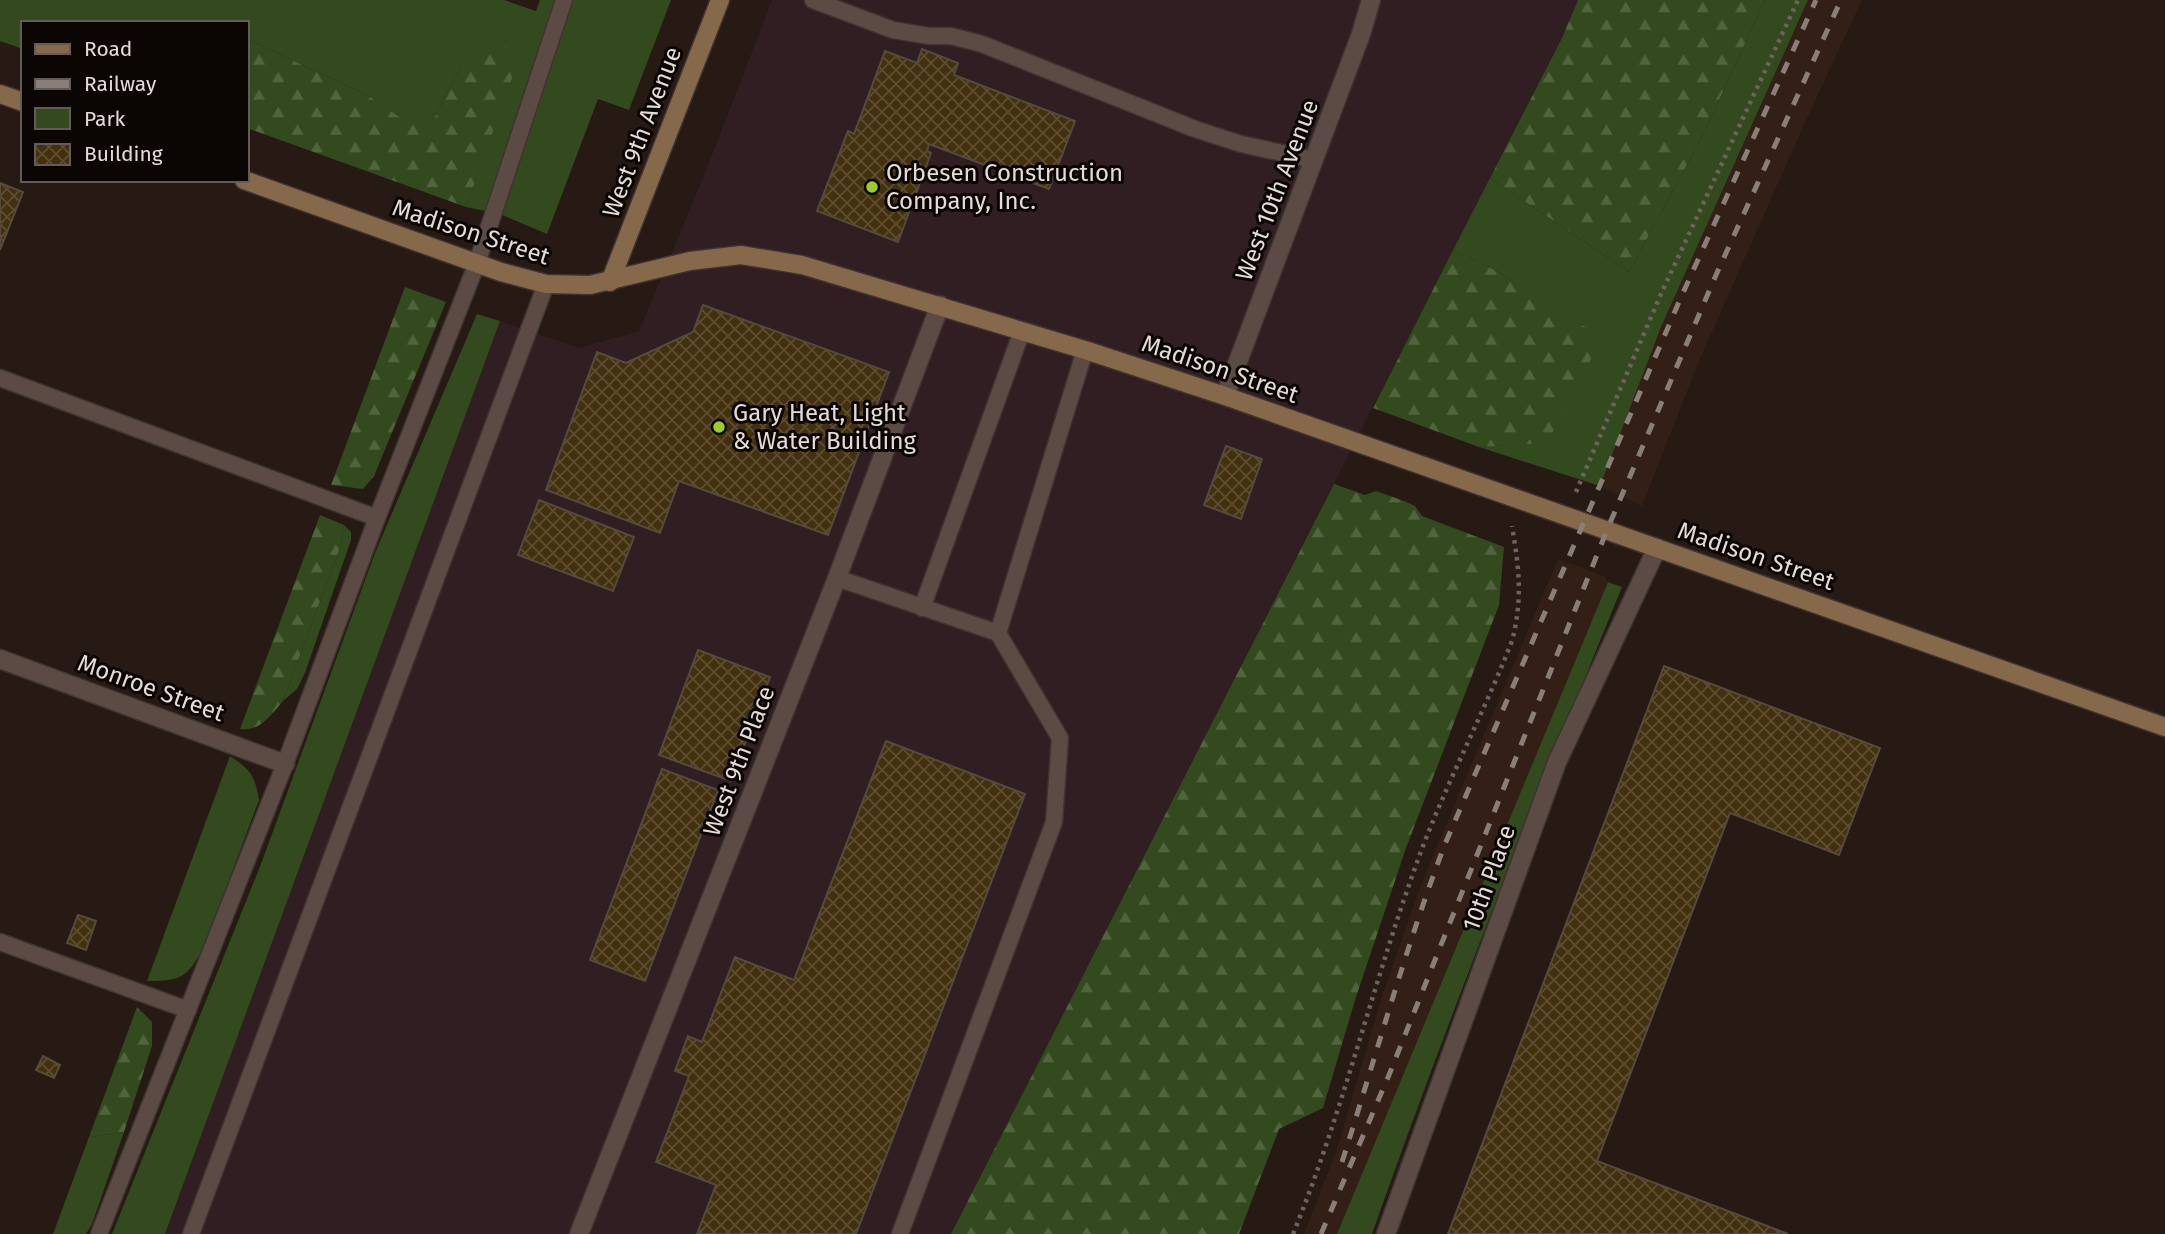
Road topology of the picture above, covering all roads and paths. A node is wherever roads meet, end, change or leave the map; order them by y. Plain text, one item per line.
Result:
1 (720, 0) edge
2 (813, 0) edge
3 (1371, 0) edge
4 (1798, 0) edge
5 (561, 1) edge
6 (0, 94) edge
7 (21, 101) edge
8 (1314, 160) junction
9 (248, 181) edge
10 (477, 263) junction
11 (610, 282) junction
12 (546, 284) junction
13 (940, 305) junction
14 (1022, 331) junction
15 (1085, 349) junction
16 (0, 378) edge
17 (1226, 396) junction
18 (1507, 494) junction
19 (1567, 515) junction
20 (376, 518) junction
21 (1657, 548) junction
22 (837, 578) junction
23 (922, 608) junction
24 (998, 633) junction
25 (0, 659) edge
26 (2165, 727) edge
27 (285, 764) junction
28 (0, 942) edge
29 (188, 1010) junction
30 (99, 1234) edge
31 (191, 1234) edge
32 (579, 1234) edge
33 (900, 1234) edge
34 (1293, 1234) edge
35 (1386, 1234) edge

1 - 11 street, West 9th Avenue
2 - 8 lane
3 - 8 street, West 10th Avenue
4 - 19 path
5 - 10 lane
6 - 7 street
8 - 17 street, West 10th Avenue
9 - 10 street, Madison Street
10 - 12 street, Madison Street
10 - 20 lane
11 - 12 street, Madison Street
11 - 13 street, Madison Street
12 - 31 lane
13 - 14 street, Madison Street
13 - 22 street, West 9th Place
14 - 15 street, Madison Street
14 - 23 lane
15 - 17 street, Madison Street
15 - 24 lane
16 - 20 lane
17 - 18 street, Madison Street
18 - 19 street, Madison Street
18 - 34 path
19 - 21 street, Madison Street
20 - 27 lane
21 - 26 street, Madison Street
21 - 35 street, 10th Place
22 - 23 lane
22 - 32 street, West 9th Place
23 - 24 lane
24 - 33 lane
25 - 27 street, Monroe Street
27 - 29 lane
28 - 29 lane
29 - 30 lane

